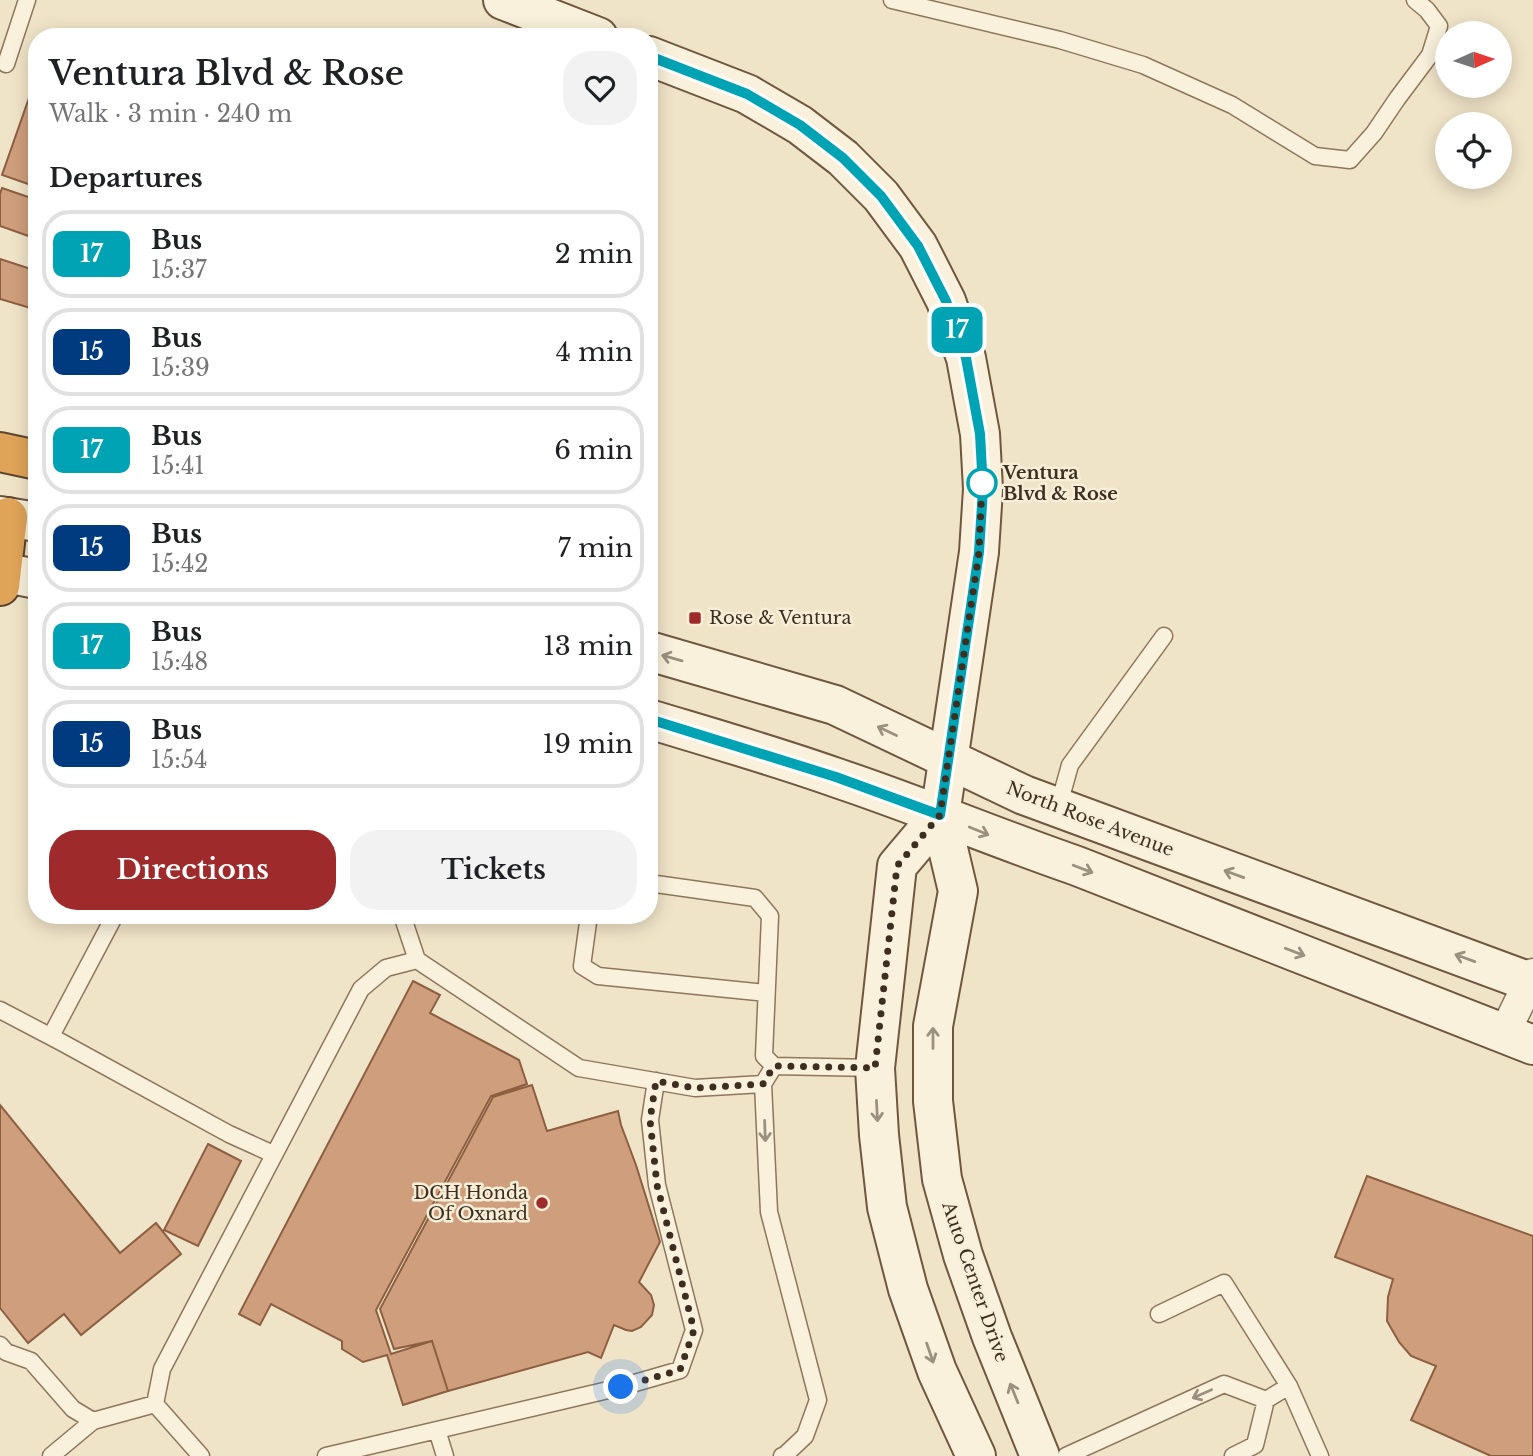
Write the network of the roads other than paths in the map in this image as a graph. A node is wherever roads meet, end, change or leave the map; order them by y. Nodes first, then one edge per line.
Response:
1 (27, 0) edge
2 (503, 0) edge
3 (1415, 0) edge
4 (899, 1) edge
5 (575, 28) edge
6 (658, 59) edge
7 (6, 64) dead end
8 (0, 452) edge
9 (28, 458) edge
10 (15, 518) edge
11 (10, 577) edge
12 (1164, 636) dead end
13 (658, 654) edge
14 (658, 722) edge
15 (948, 761) junction
16 (1058, 809) junction
17 (940, 815) junction
18 (658, 884) edge
19 (110, 924) edge
20 (405, 924) edge
21 (588, 924) edge
22 (417, 960) junction
23 (1532, 980) edge
24 (766, 993) junction
25 (0, 1010) edge
26 (51, 1036) junction
27 (1518, 1039) edge
28 (774, 1066) junction
29 (875, 1068) junction
30 (656, 1081) junction
31 (763, 1084) junction
32 (273, 1154) junction
33 (1159, 1314) dead end
34 (0, 1345) edge
35 (1289, 1386) junction
36 (1266, 1399) junction
37 (155, 1404) junction
38 (93, 1421) junction
39 (437, 1430) junction
40 (51, 1456) edge
41 (201, 1456) edge
42 (326, 1456) edge
43 (445, 1456) edge
44 (782, 1456) edge
45 (976, 1456) edge
46 (1040, 1456) edge
47 (1066, 1456) edge
48 (1233, 1456) edge
49 (1320, 1456) edge

1 - 7 lane
2 - 5 street
3 - 4 lane
6 - 15 street
8 - 9 highway
10 - 11 highway
12 - 16 lane
15 -> 13 street, North Rose Avenue
14 - 17 street
15 - 16 street, North Rose Avenue
15 - 17 street
23 -> 16 street, North Rose Avenue
17 -> 27 street
17 - 29 street
46 -> 17 street, Auto Center Drive
18 - 24 lane
19 - 26 lane
20 - 22 lane
21 - 24 lane
22 - 30 lane
22 - 32 lane
23 - 27 street
24 - 28 lane
25 - 26 lane
26 - 32 lane
28 - 29 lane
28 - 31 lane
29 -> 45 street
30 - 31 lane
30 - 39 lane
31 -> 44 lane
32 - 37 lane
33 - 35 lane
34 - 38 lane
35 - 36 lane
35 - 49 lane
36 -> 47 lane
36 - 48 lane
37 - 38 lane
37 - 41 lane
38 - 40 lane
39 - 42 lane
39 - 43 lane

